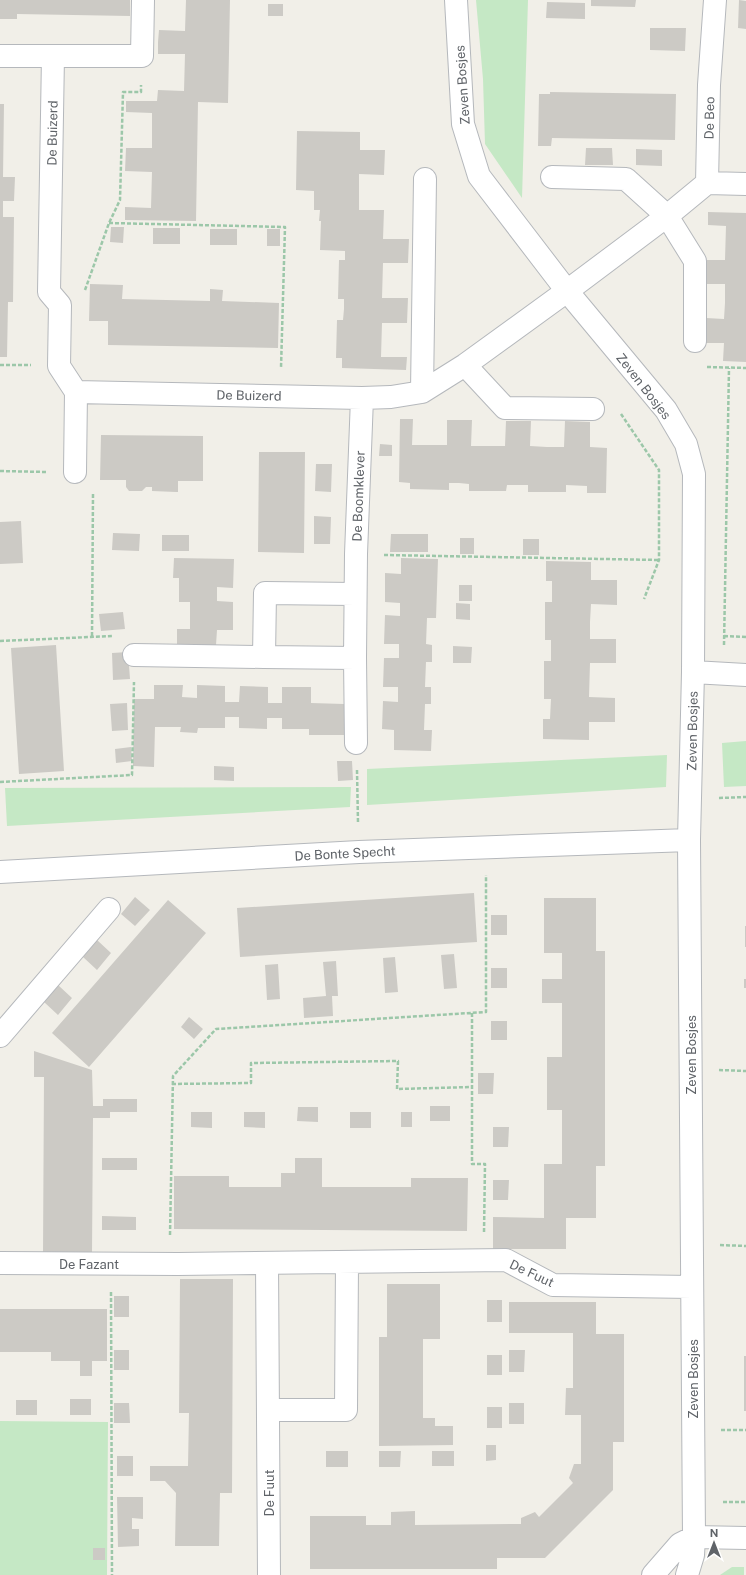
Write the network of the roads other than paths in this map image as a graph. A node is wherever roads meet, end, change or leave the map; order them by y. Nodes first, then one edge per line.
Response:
1 (143, 0) edge
2 (456, 0) edge
3 (715, 0) edge
4 (0, 56) edge
5 (53, 56) junction
6 (552, 177) dead end
7 (425, 179) dead end
8 (707, 183) junction
9 (746, 184) edge
10 (666, 216) junction
11 (567, 291) junction
12 (695, 341) dead end
13 (465, 365) junction
14 (76, 392) junction
15 (422, 392) junction
16 (362, 398) junction
17 (593, 409) road end
18 (75, 472) road end
19 (355, 594) junction
20 (134, 655) road end
21 (264, 657) junction
22 (354, 658) junction
23 (693, 672) junction
24 (746, 675) edge
25 (356, 742) road end
26 (689, 840) junction
27 (0, 872) edge
28 (109, 909) dead end
29 (0, 1036) edge
30 (0, 1263) edge
31 (268, 1263) junction
32 (347, 1263) junction
33 (173, 1264) joint
34 (692, 1287) junction
35 (269, 1410) junction
36 (694, 1537) junction
37 (746, 1538) edge
38 (269, 1575) edge
39 (653, 1575) edge
40 (686, 1575) edge

1 - 5 street
2 - 11 street, Zeven Bosjes
3 - 8 street, De Beo
4 - 5 street
5 - 14 street, De Buizerd
6 - 10 street
7 - 15 street
8 - 9 street
8 - 10 street
10 - 11 street
10 - 12 street
11 - 13 street, De Buizerd
11 - 23 street, Zeven Bosjes
13 - 15 street, De Buizerd
13 - 17 street
14 - 16 street, De Buizerd
14 - 18 street
15 - 16 street, De Buizerd
16 - 19 street, De Boomklever
19 - 21 street
19 - 22 street, De Boomklever
20 - 21 street
21 - 22 street
22 - 25 street, De Boomklever
23 - 24 street
23 - 26 street, Zeven Bosjes
26 - 27 street, De Bonte Specht
26 - 34 street, Zeven Bosjes
28 - 29 street
30 - 33 street, De Fazant
31 - 32 street, De Fuut
31 - 33 street, De Fuut
31 - 35 street, De Fuut
32 - 34 street, De Fuut
32 - 35 street
34 - 36 street, Zeven Bosjes
35 - 38 street, De Fuut
36 - 37 street
36 - 39 street
36 - 40 street, Zeven Bosjes

